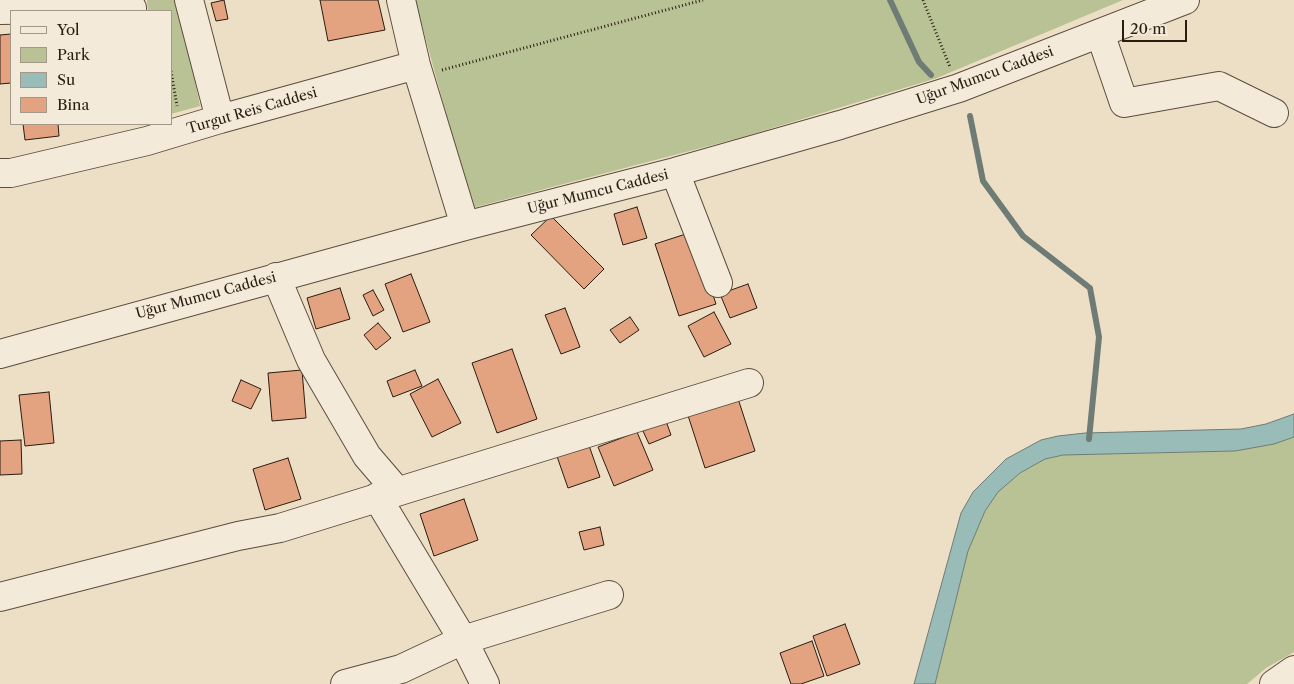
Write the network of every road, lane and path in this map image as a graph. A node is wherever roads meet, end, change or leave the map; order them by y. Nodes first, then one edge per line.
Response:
1 (189, 0) edge
2 (401, 0) edge
3 (702, 0) edge
4 (923, 0) edge
5 (1185, 0) edge
6 (0, 10) edge
7 (132, 10) edge
8 (1100, 33) junction
9 (416, 65) junction
10 (172, 77) edge
11 (959, 88) junction
12 (1274, 113) dead end
13 (220, 119) junction
14 (181, 131) junction
15 (146, 132) edge
16 (675, 172) junction
17 (0, 173) edge
18 (465, 226) junction
19 (276, 277) junction
20 (718, 283) dead end
21 (0, 354) edge
22 (749, 383) dead end
23 (387, 494) junction
24 (609, 595) dead end
25 (0, 597) edge
26 (464, 640) junction
27 (1294, 670) edge
28 (346, 684) edge
29 (485, 684) edge
30 (1274, 684) edge

1 - 13 street
2 - 9 street
3 - 9 path
4 - 11 path
5 - 8 street, Uğur Mumcu Caddesi
6 - 7 street
8 - 11 street, Uğur Mumcu Caddesi
8 - 12 street
9 - 13 street, Turgut Reis Caddesi
9 - 18 street
10 - 14 path
11 - 16 street, Uğur Mumcu Caddesi
13 - 14 street, Turgut Reis Caddesi
14 - 15 street, Turgut Reis Caddesi
15 - 17 street, Turgut Reis Caddesi
16 - 18 street, Uğur Mumcu Caddesi
16 - 20 street
18 - 19 street, Uğur Mumcu Caddesi
19 - 21 street, Uğur Mumcu Caddesi
19 - 23 street
22 - 23 street
23 - 25 street
23 - 26 street
24 - 26 street
26 - 28 street
26 - 29 street
27 - 30 street

